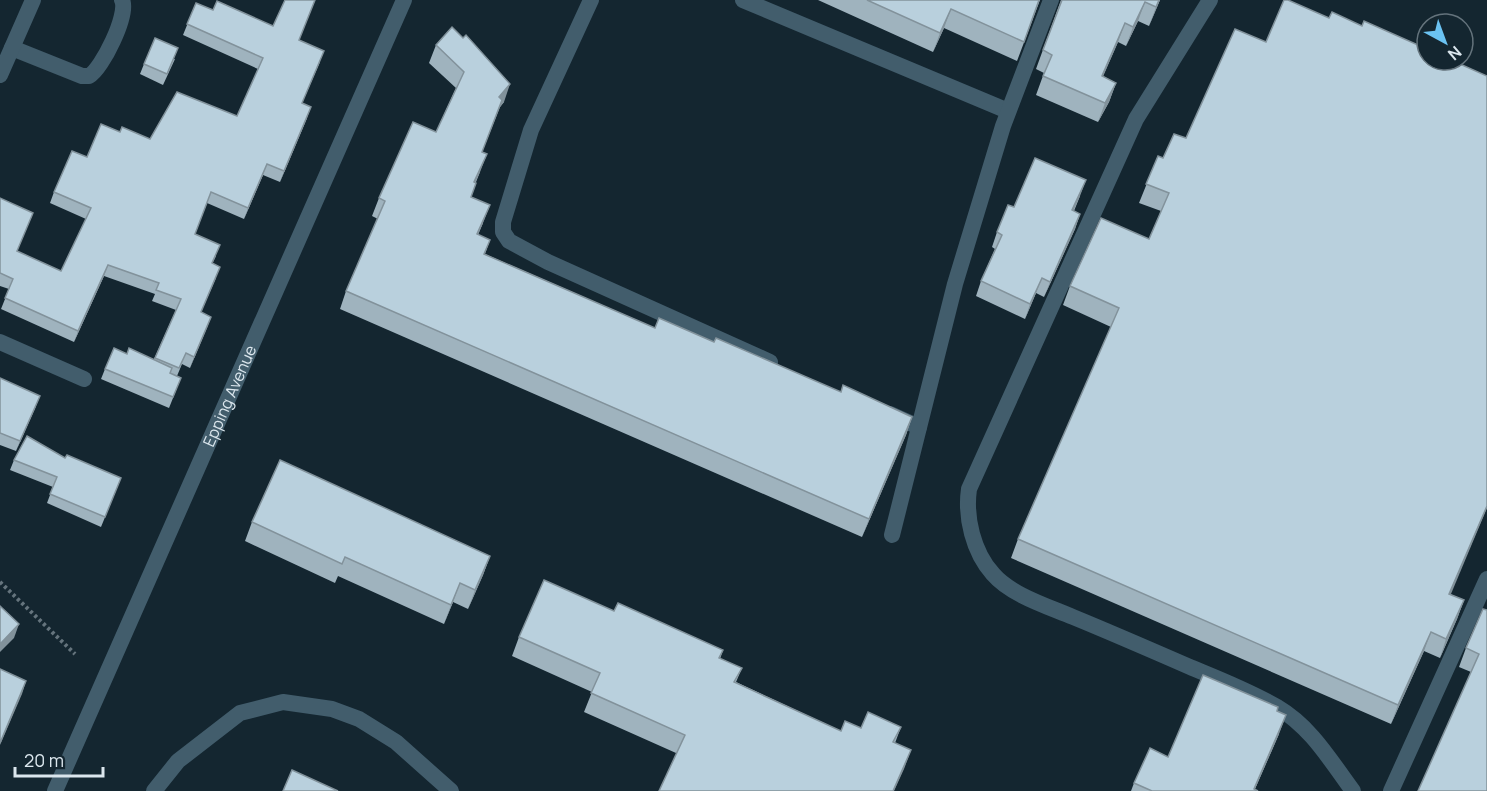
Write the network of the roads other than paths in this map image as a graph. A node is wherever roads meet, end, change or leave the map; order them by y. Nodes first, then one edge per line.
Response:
1 (33, 0) edge
2 (122, 0) edge
3 (404, 0) edge
4 (591, 0) edge
5 (743, 0) edge
6 (1051, 0) edge
7 (1210, 0) edge
8 (12, 48) junction
9 (0, 75) edge
10 (1008, 111) junction
11 (0, 342) edge
12 (783, 368) edge
13 (84, 379) dead end
14 (877, 409) edge
15 (919, 427) junction
16 (892, 535) dead end
17 (1487, 579) edge
18 (55, 791) edge
19 (154, 791) edge
20 (451, 791) edge
21 (1353, 791) edge
22 (1391, 791) edge

1 - 8 street
2 - 8 street
3 - 18 street, Epping Avenue
4 - 12 street
5 - 10 street
6 - 10 street
7 - 21 street
8 - 9 street
10 - 15 street
11 - 13 street
14 - 15 street
15 - 16 street
17 - 22 street
19 - 20 street

